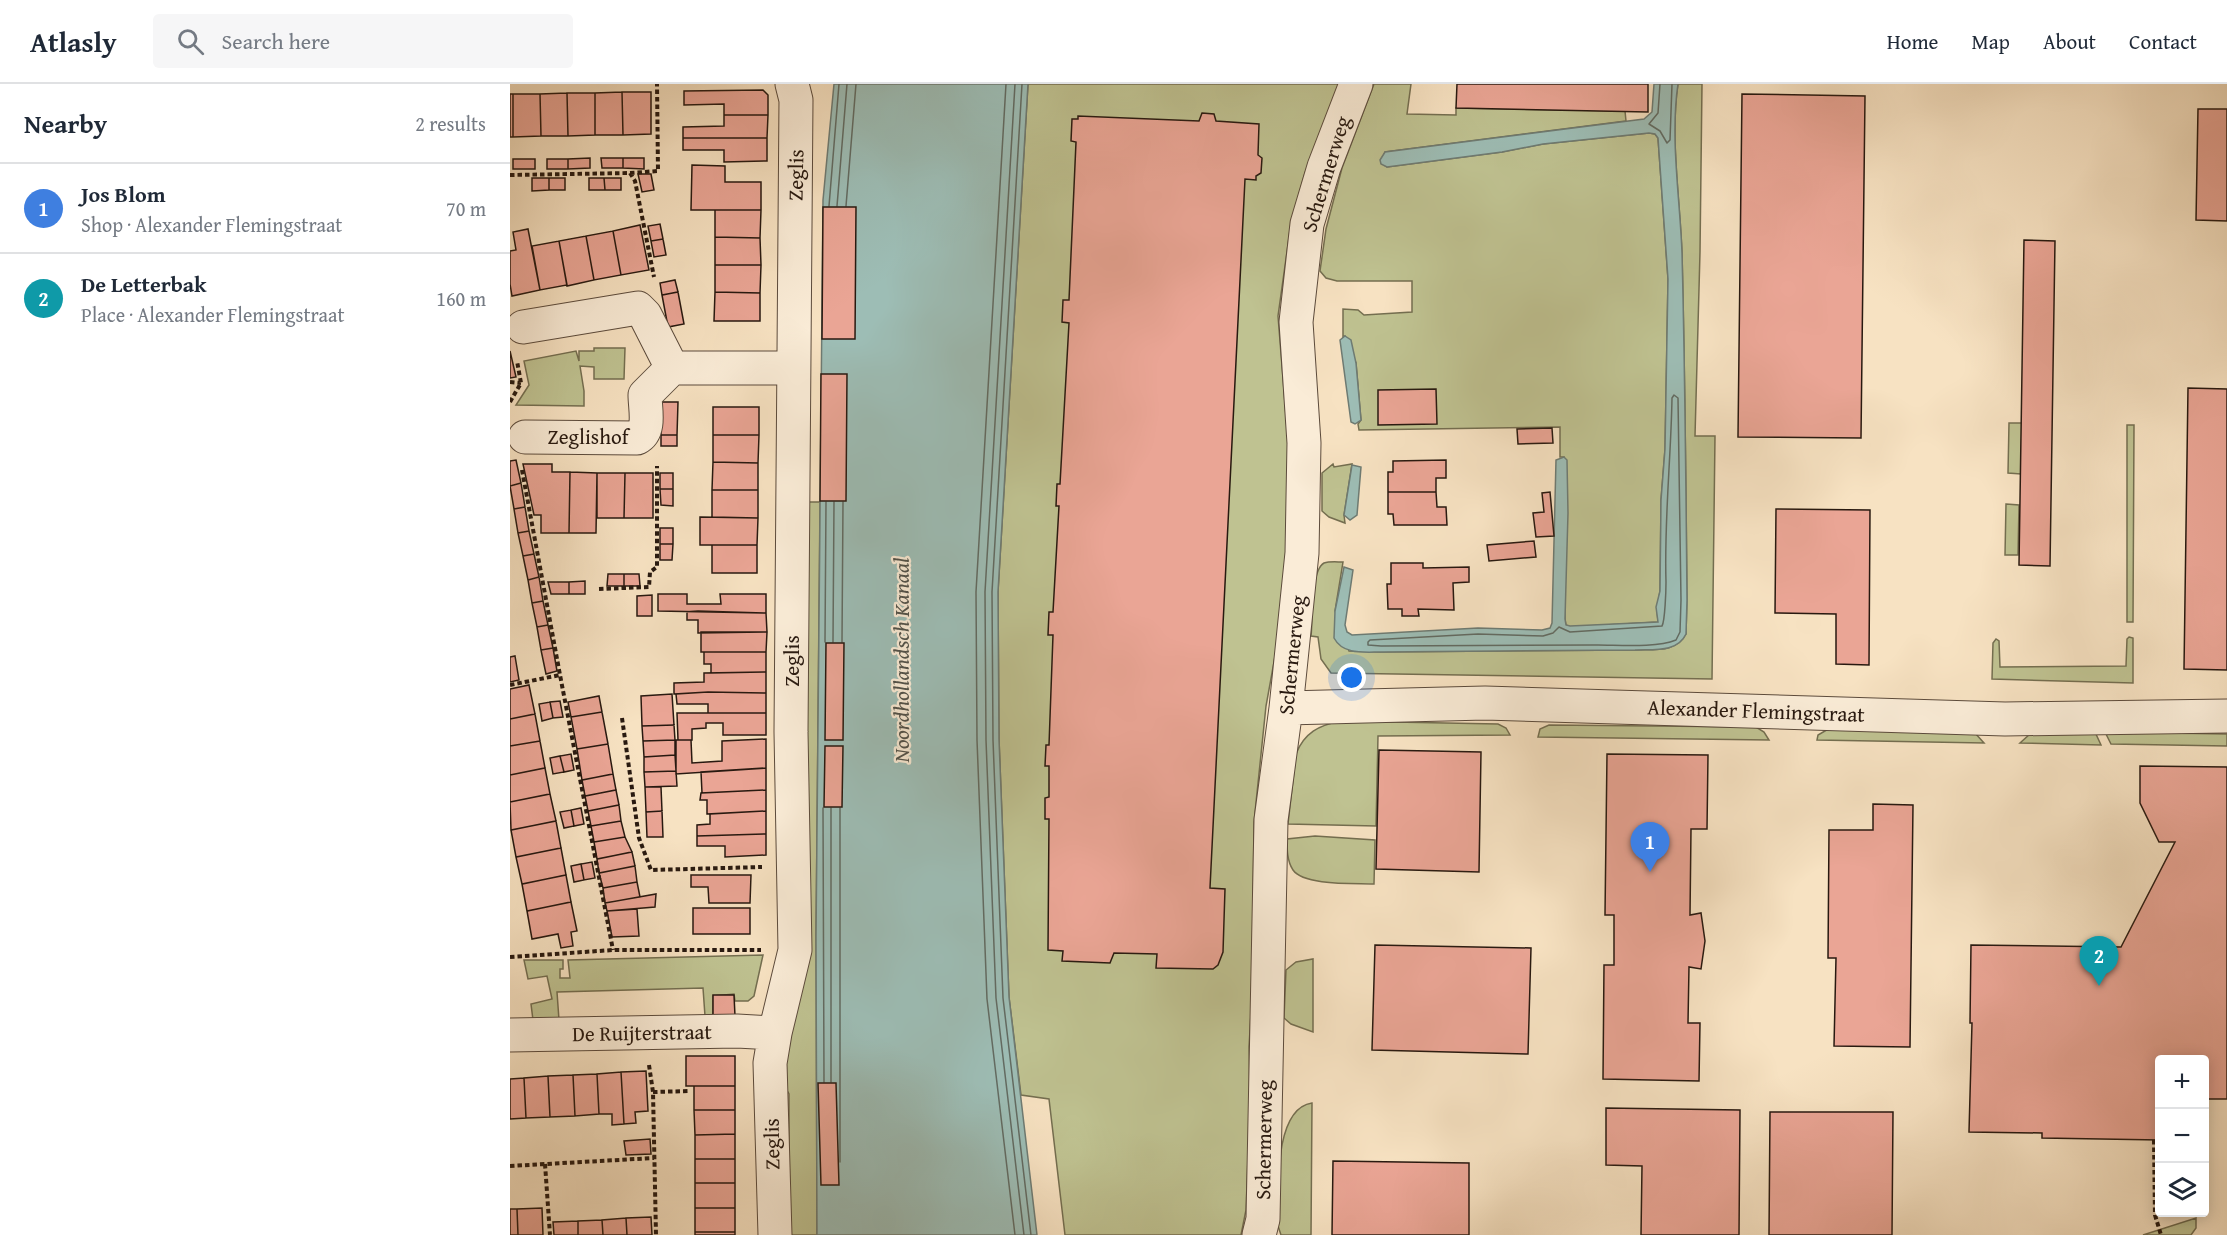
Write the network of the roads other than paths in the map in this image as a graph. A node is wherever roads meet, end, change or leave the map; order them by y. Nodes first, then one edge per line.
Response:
1 (792, 84) edge
2 (1356, 84) edge
3 (519, 341) road end
4 (672, 368) junction
5 (794, 368) junction
6 (523, 449) road end
7 (1286, 708) junction
8 (2227, 716) edge
9 (775, 1033) junction
10 (510, 1035) edge
11 (775, 1235) edge
12 (1259, 1235) edge

1 - 5 street, Zeglis
2 - 7 street, Schermerweg
3 - 4 street
4 - 5 street
4 - 6 street, Zeglishof
5 - 9 street, Zeglis
7 - 8 street, Alexander Flemingstraat
7 - 12 street, Schermerweg
9 - 10 street, De Ruijterstraat
9 - 11 street, Zeglis

